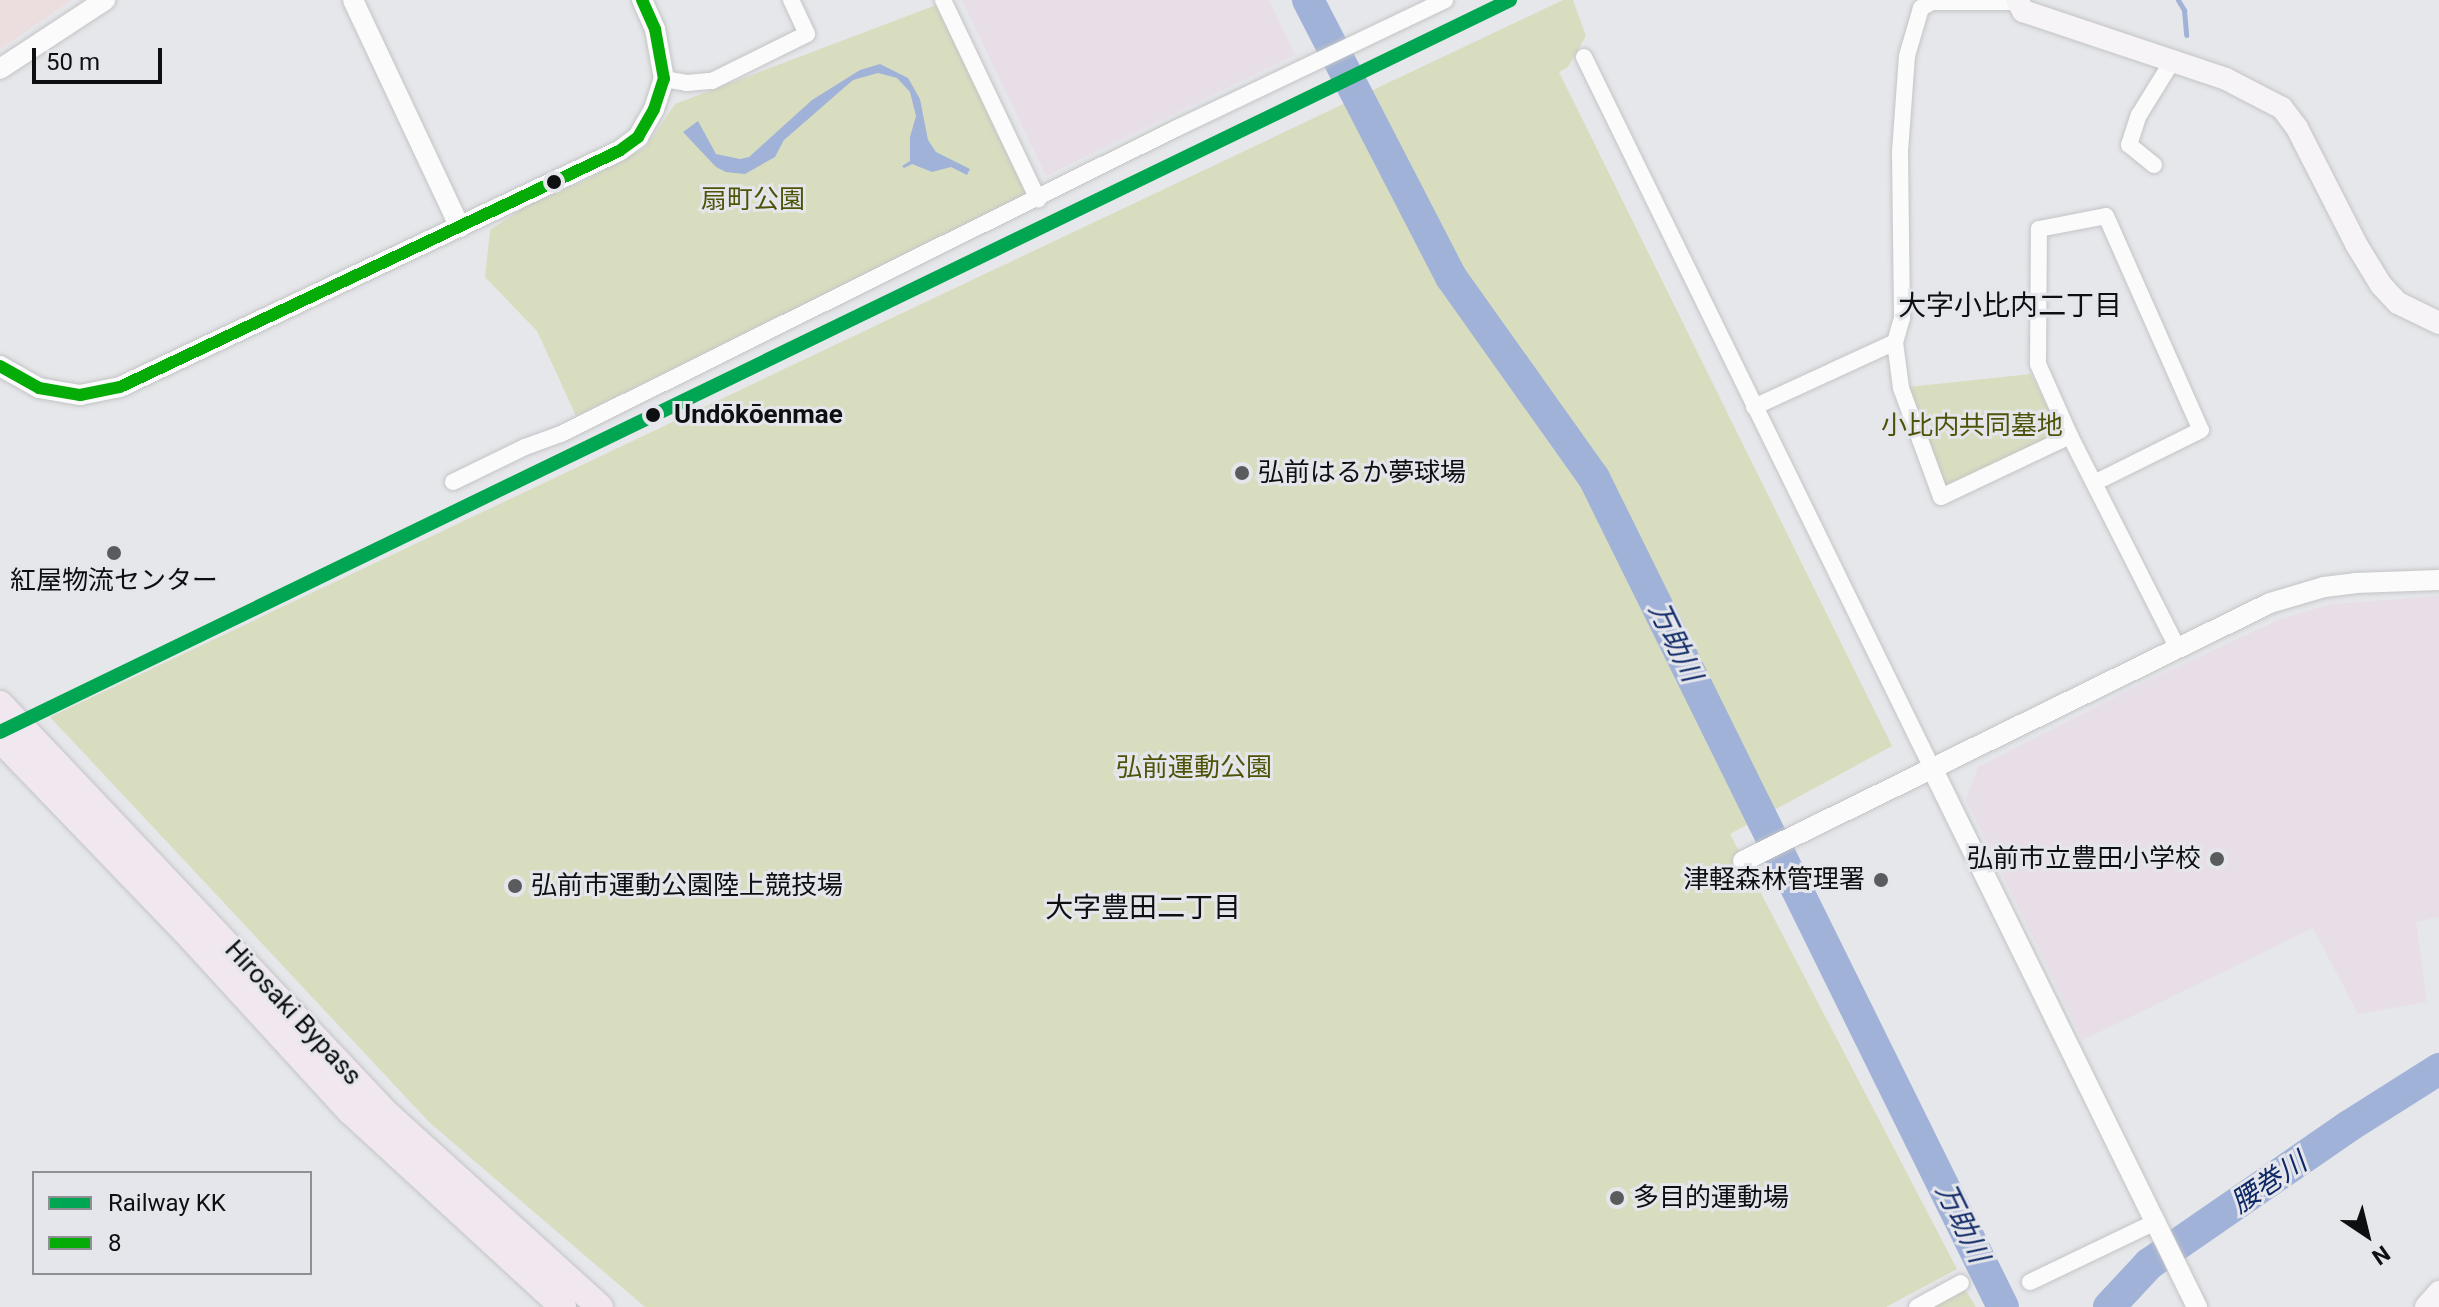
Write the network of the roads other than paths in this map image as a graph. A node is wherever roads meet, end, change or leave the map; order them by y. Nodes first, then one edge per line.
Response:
1 (105, 0) edge
2 (353, 0) edge
3 (642, 0) edge
4 (791, 0) edge
5 (943, 0) edge
6 (1445, 0) edge
7 (2017, 1) edge
8 (1928, 2) edge
9 (1584, 57) dead end
10 (2173, 60) junction
11 (0, 69) edge
12 (664, 79) junction
13 (2154, 165) dead end
14 (1038, 199) junction
15 (460, 227) junction
16 (2439, 323) edge
17 (1895, 342) junction
18 (0, 366) edge
19 (1754, 407) junction
20 (2070, 436) junction
21 (453, 482) dead end
22 (2094, 483) junction
23 (2439, 580) edge
24 (2177, 647) junction
25 (0, 704) edge
26 (13, 741) edge
27 (1932, 768) junction
28 (1752, 856) dead end
29 (2158, 1226) junction
30 (2030, 1282) dead end
31 (1961, 1283) dead end
32 (2439, 1292) edge
33 (563, 1307) edge
34 (600, 1307) edge
35 (1917, 1307) edge
36 (2197, 1307) edge
37 (2426, 1307) edge

1 - 11 street
2 - 15 street
3 - 12 street
4 - 12 street
5 - 14 street
6 - 14 street
7 - 8 street
7 - 10 main road
8 - 17 street
9 - 19 street
10 - 13 street
10 - 16 main road
12 - 15 street
14 - 21 street
15 - 18 street
17 - 19 street
17 - 20 street
19 - 27 street
20 - 22 street
20 - 22 street
22 - 24 street
23 - 24 street
24 - 27 street
25 - 26 highway, Hirosaki Bypass
26 - 33 highway, Hirosaki Bypass
26 - 34 highway, Hirosaki Bypass
27 - 28 street
27 - 29 street
29 - 30 street
29 - 36 street
31 - 35 street
32 - 37 main road

